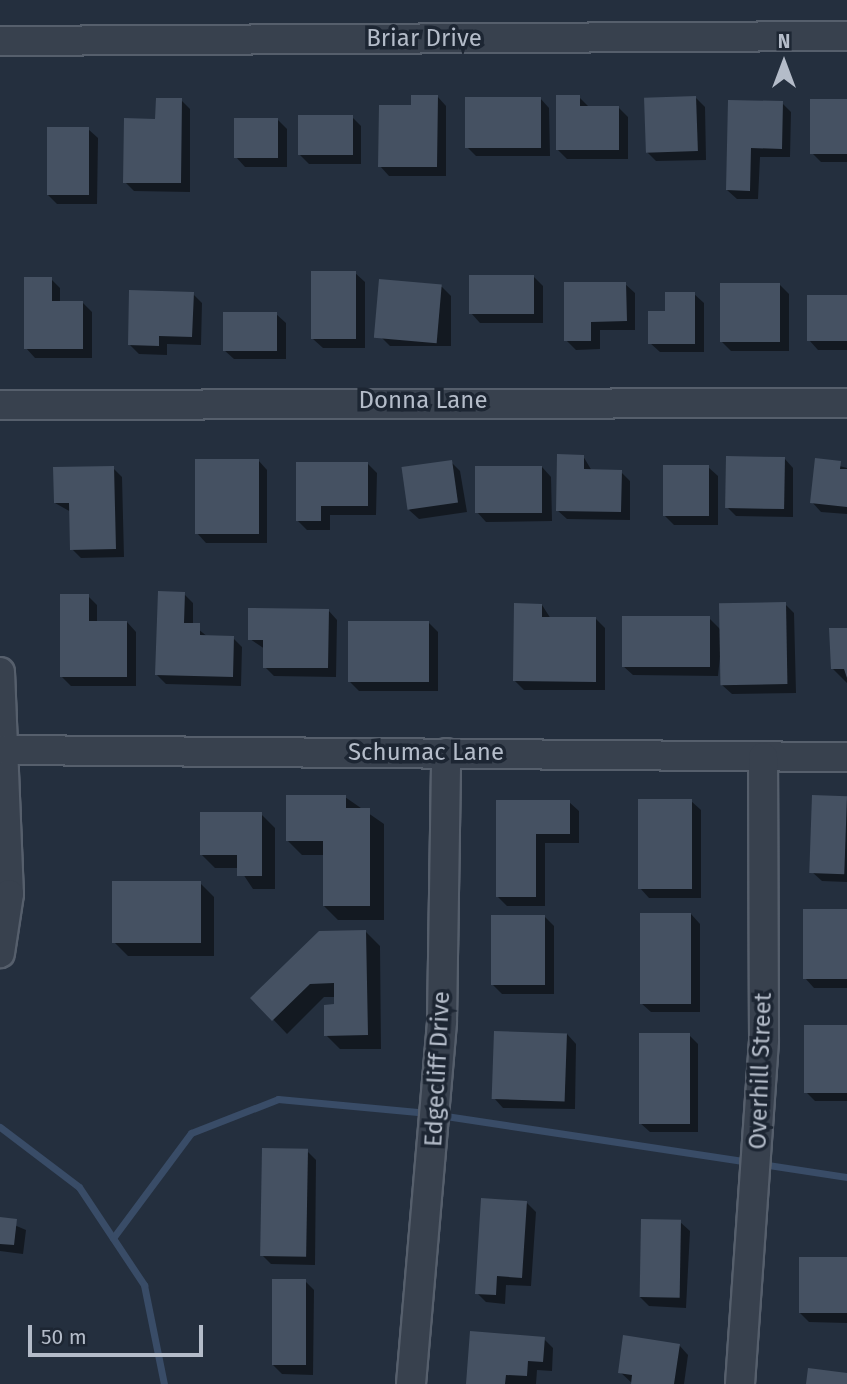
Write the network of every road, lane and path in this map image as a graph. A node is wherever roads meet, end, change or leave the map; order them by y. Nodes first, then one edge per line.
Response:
1 (847, 36) edge
2 (0, 41) edge
3 (847, 402) edge
4 (0, 405) edge
5 (0, 672) edge
6 (4, 750) junction
7 (446, 753) junction
8 (763, 757) junction
9 (847, 757) edge
10 (0, 953) edge
11 (411, 1384) edge
12 (740, 1384) edge

1 - 2 street, Briar Drive
3 - 4 street, Donna Lane
5 - 6 street
6 - 7 street, Schumac Lane
6 - 10 street
7 - 8 street, Schumac Lane
7 - 11 street, Edgecliff Drive
8 - 9 street, Schumac Lane
8 - 12 street, Overhill Street

